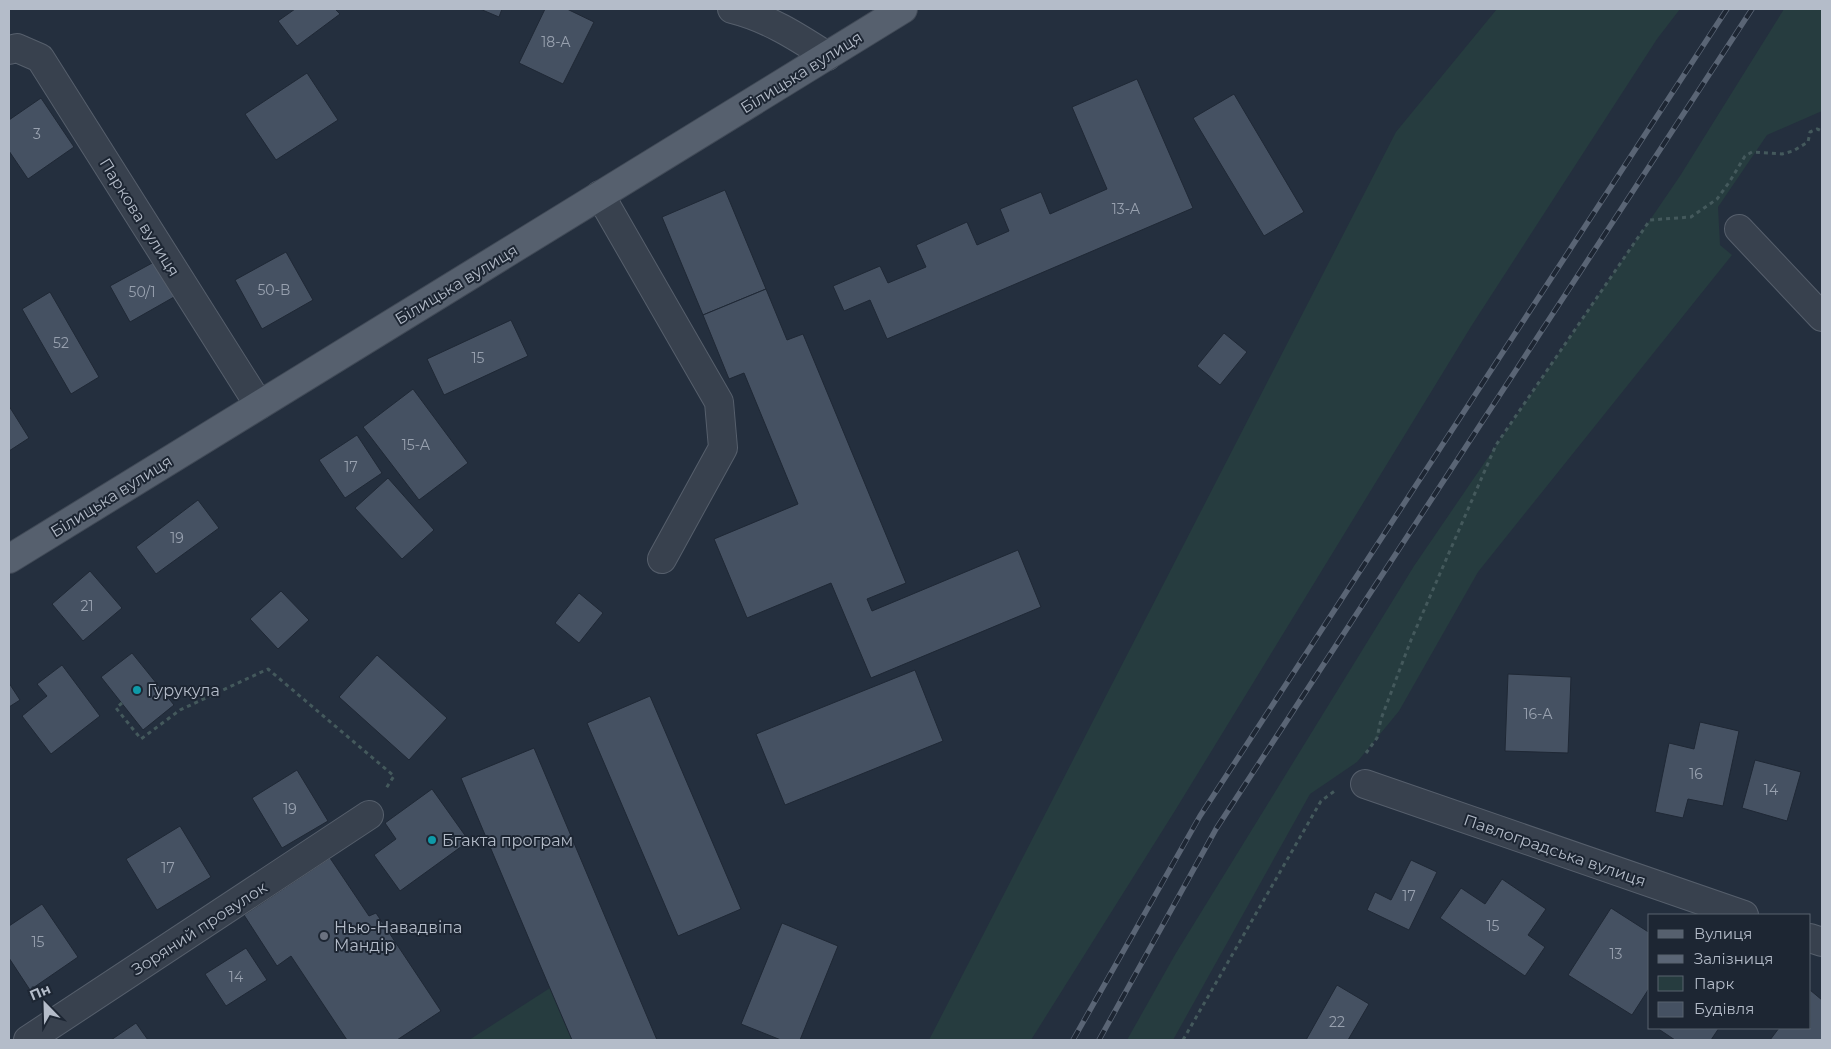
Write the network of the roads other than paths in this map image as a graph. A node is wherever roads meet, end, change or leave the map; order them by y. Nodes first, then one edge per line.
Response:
1 (732, 9) edge
2 (903, 9) edge
3 (9, 50) edge
4 (827, 56) junction
5 (600, 195) junction
6 (1739, 229) dead end
7 (1822, 317) edge
8 (259, 405) junction
9 (9, 559) edge
10 (662, 559) dead end
11 (1366, 784) road end
12 (369, 815) road end
13 (1741, 914) edge
14 (28, 1040) edge

1 - 4 street
2 - 4 main road, Білицька вулиця
3 - 8 street, Паркова вулиця
4 - 5 main road, Білицька вулиця
5 - 8 main road, Білицька вулиця
5 - 10 street
6 - 7 street
8 - 9 main road, Білицька вулиця
11 - 13 street, Павлоградська вулиця
12 - 14 street, Зоряний провулок

